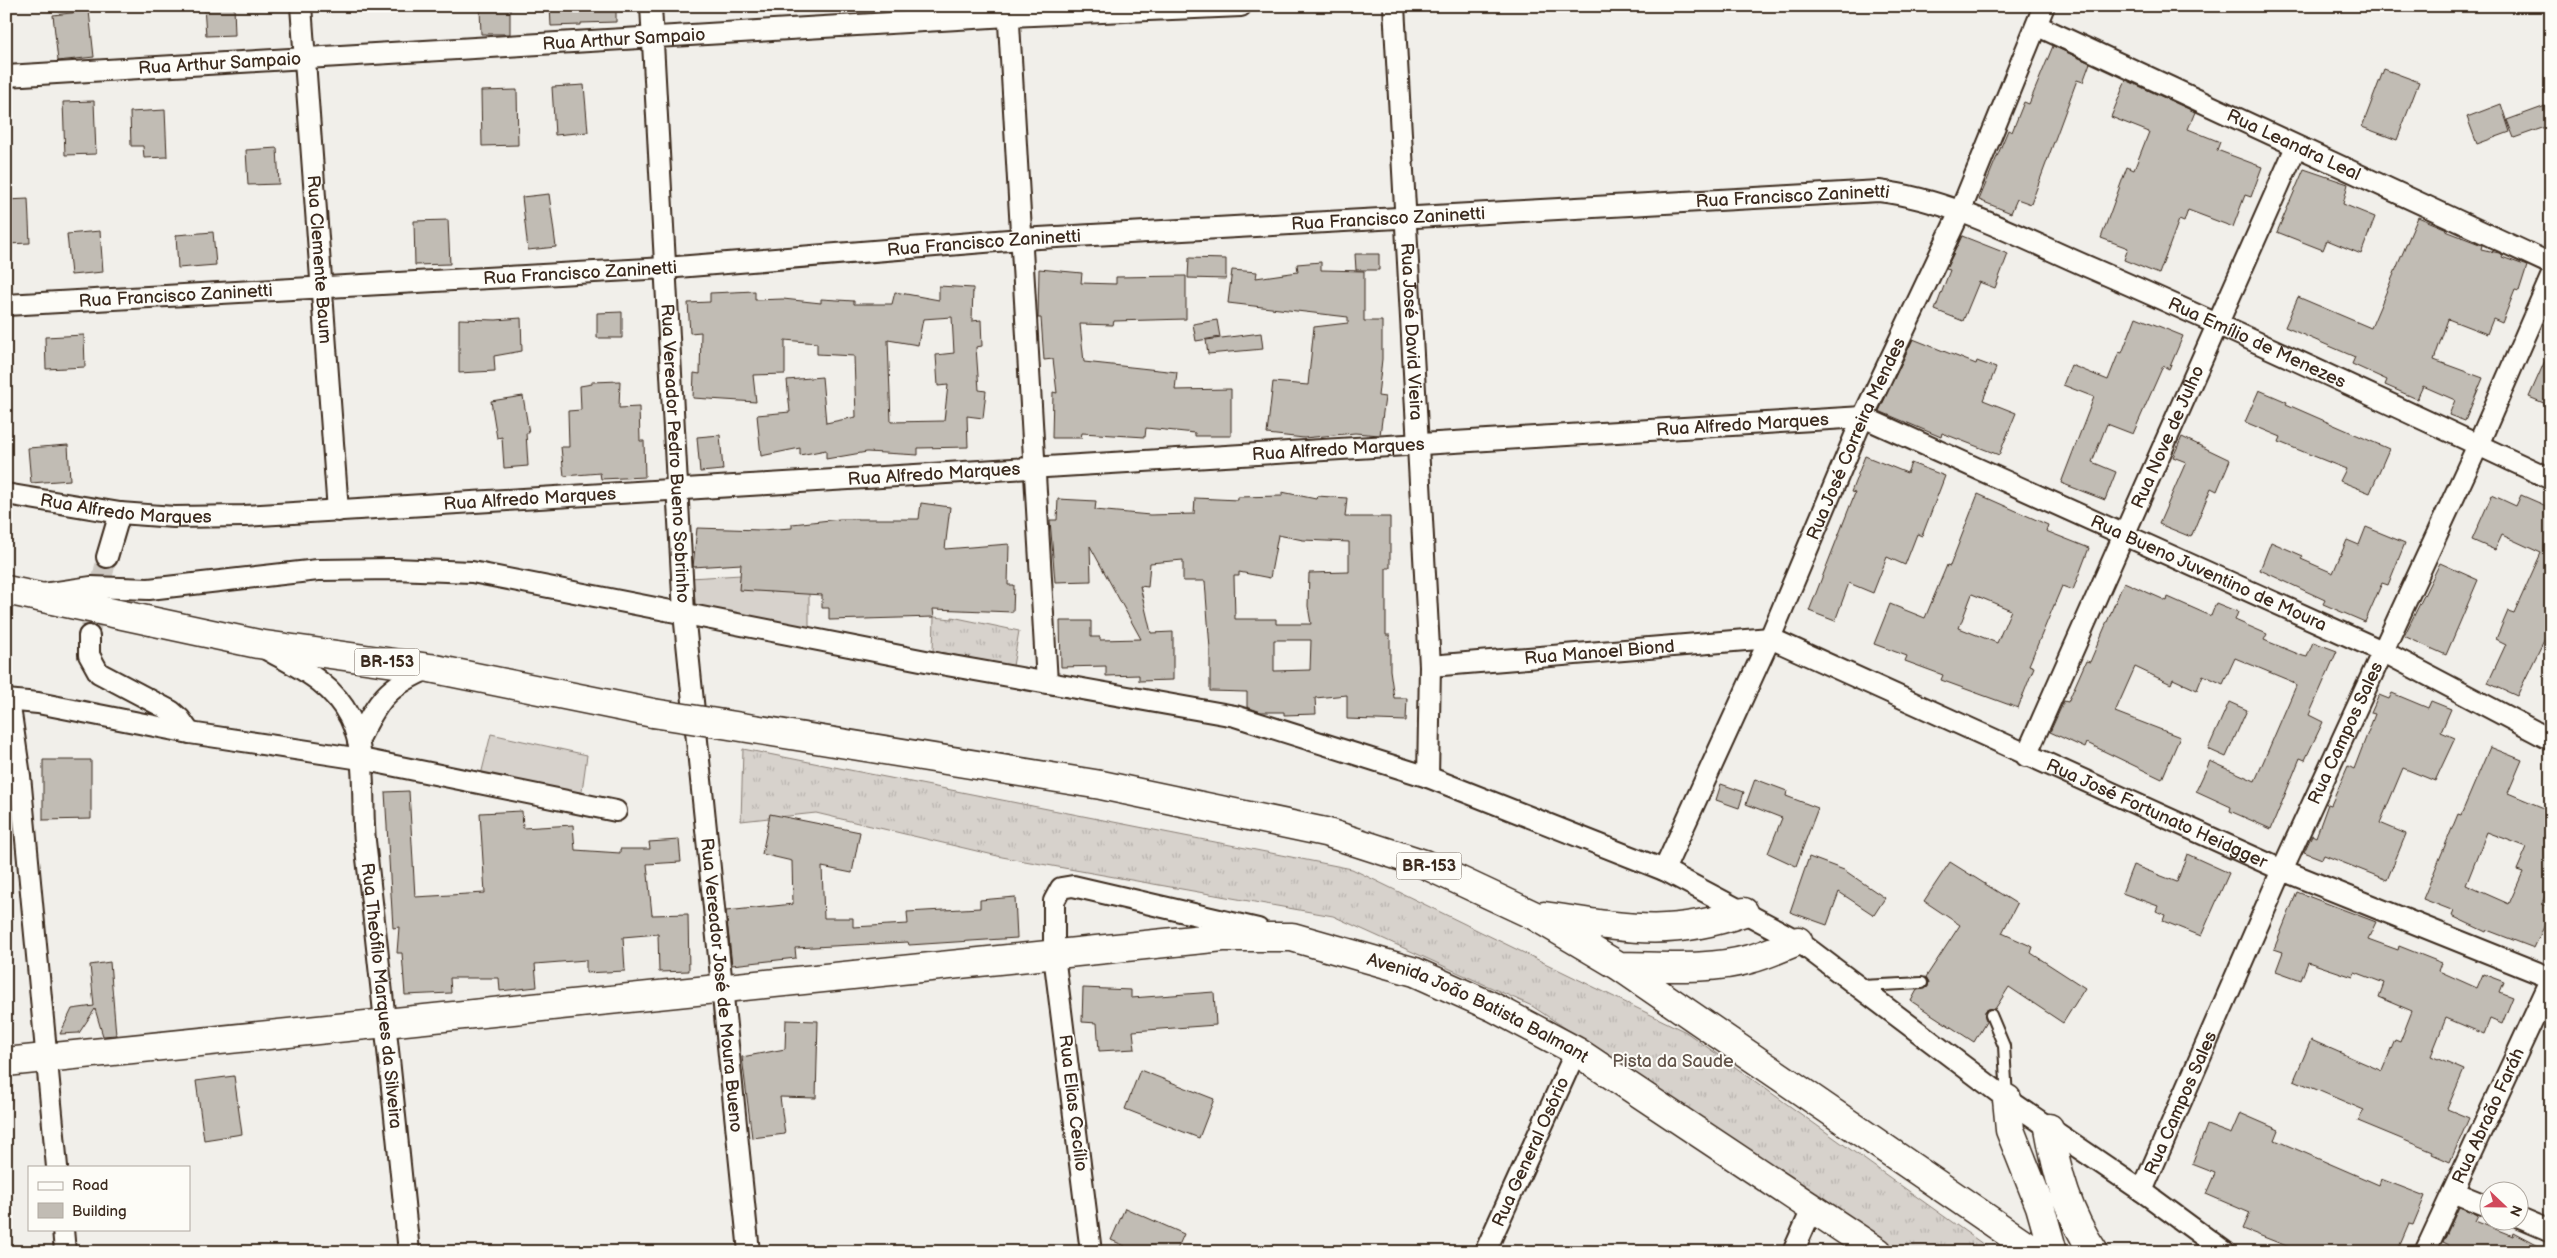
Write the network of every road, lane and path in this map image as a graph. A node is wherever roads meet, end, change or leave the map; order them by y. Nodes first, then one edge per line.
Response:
1 (301, 6) edge
2 (651, 6) edge
3 (1241, 6) edge
4 (1394, 6) edge
5 (2044, 6) edge
6 (1008, 11) edge
7 (2038, 26) junction
8 (652, 37) junction
9 (303, 58) junction
10 (6, 76) edge
11 (2296, 147) junction
12 (1960, 212) junction
13 (1405, 216) junction
14 (1021, 239) junction
15 (2551, 264) edge
16 (665, 268) junction
17 (2551, 276) edge
18 (320, 286) junction
19 (6, 305) edge
20 (2219, 323) junction
21 (1863, 417) junction
22 (1417, 445) junction
23 (2478, 445) junction
24 (1034, 469) junction
25 (2551, 479) edge
26 (677, 490) junction
27 (6, 494) edge
28 (338, 511) junction
29 (120, 513) junction
30 (2122, 535) junction
31 (107, 557) tunnel mouth
32 (6, 590) edge
33 (36, 595) junction
34 (684, 613) junction
35 (89, 636) tunnel mouth
36 (1770, 638) junction
37 (258, 644) junction
38 (2382, 651) junction
39 (1430, 666) junction
40 (430, 668) junction
41 (1047, 683) junction
42 (8, 700) edge
43 (694, 719) joint
44 (190, 733) junction
45 (2551, 740) edge
46 (359, 750) junction
47 (2026, 756) junction
48 (13, 777) edge
49 (1428, 777) junction
50 (616, 811) dead end
51 (1664, 870) junction
52 (2282, 870) junction
53 (1744, 912) junction
54 (1533, 915) junction
55 (1292, 937) junction
56 (1798, 942) junction
57 (1054, 955) junction
58 (1619, 966) junction
59 (2551, 979) edge
60 (1922, 983) dead end
61 (1858, 986) junction
62 (722, 987) junction
63 (1991, 1015) dead end
64 (386, 1022) junction
65 (1576, 1051) junction
66 (47, 1058) junction
67 (6, 1062) edge
68 (2007, 1099) junction
69 (2049, 1128) junction
70 (57, 1166) edge
71 (2142, 1191) junction
72 (2453, 1192) junction
73 (2480, 1203) edge
74 (1813, 1207) junction
75 (2530, 1222) edge
76 (63, 1230) edge
77 (2551, 1230) edge
78 (65, 1252) edge
79 (409, 1252) edge
80 (748, 1252) edge
81 (1092, 1252) edge
82 (1485, 1252) edge
83 (1793, 1252) edge
84 (1878, 1252) edge
85 (2036, 1252) edge
86 (2053, 1252) edge
87 (2094, 1252) edge
88 (2225, 1252) edge
89 (2425, 1252) edge

1 - 9 street, Rua Clemente Baum
2 - 8 street, Rua Vereador Pedro Bueno Sobrinho
3 - 6 street, Rua Arthur Sampaio
4 - 13 street, Rua José David Vieira
5 - 7 street, Rua José Correira Mendes
6 - 8 street, Rua Arthur Sampaio
6 - 14 street
7 - 11 street, Rua Leandra Leal
7 - 12 street, Rua José Correira Mendes
8 - 9 street, Rua Arthur Sampaio
8 - 16 street, Rua Vereador Pedro Bueno Sobrinho
9 - 10 street, Rua Arthur Sampaio
9 - 18 street, Rua Clemente Baum
11 - 15 street, Rua Leandra Leal
11 - 20 street, Rua Nove de Julho
12 - 13 street, Rua Francisco Zaninetti
12 - 20 street, Rua Emílio de Menezes
12 - 21 street, Rua José Correira Mendes
13 - 14 street, Rua Francisco Zaninetti
13 - 22 street, Rua José David Vieira
14 - 16 street, Rua Francisco Zaninetti
14 - 24 street
16 - 18 street, Rua Francisco Zaninetti
16 - 26 street, Rua Vereador Pedro Bueno Sobrinho
17 - 23 street, Rua Campos Sales
18 - 19 street, Rua Francisco Zaninetti
18 - 28 street, Rua Clemente Baum
20 - 23 street, Rua Emílio de Menezes
20 - 30 street, Rua Nove de Julho
21 - 22 street, Rua Alfredo Marques
21 - 30 street, Rua Bueno Juventino de Moura
21 - 36 street, Rua José Correira Mendes
22 - 24 street, Rua Alfredo Marques
22 - 39 street, Rua José David Vieira
23 - 25 street, Rua Emílio de Menezes
23 - 38 street, Rua Campos Sales
24 - 26 street, Rua Alfredo Marques
24 - 41 street
26 - 28 street, Rua Alfredo Marques
26 - 34 street, Rua Vereador Pedro Bueno Sobrinho
27 - 29 street, Rua Alfredo Marques
28 - 29 street, Rua Alfredo Marques
29 - 31 street
30 - 38 street, Rua Bueno Juventino de Moura
30 - 47 street, Rua Nove de Julho
32 - 33 main road, BR-153
33 - 34 street
33 - 37 main road, BR-153
34 - 41 street
34 - 43 street, Rua Vereador Pedro Bueno Sobrinho
35 - 44 street
36 - 39 street, Rua Manoel Biond
36 - 47 street, Rua José Fortunato Heidgger
36 - 51 street, Rua José Correira Mendes
37 - 40 main road, BR-153
37 - 46 street
38 - 45 street, Rua Bueno Juventino de Moura
38 - 52 street, Rua Campos Sales
39 - 49 street, Rua José David Vieira
40 - 46 street
40 - 54 main road, BR-153, bridge
41 - 49 street
42 - 44 street
42 - 48 street
43 - 62 street, Rua Vereador José de Moura Bueno
44 - 46 street
46 - 50 street
46 - 64 street, Rua Theófilo Marques da Silveira
47 - 52 street, Rua José Fortunato Heidgger
48 - 66 street
49 - 51 street
51 - 53 street
52 - 59 street, Rua José Fortunato Heidgger
52 - 71 street, Rua Campos Sales
53 - 54 main road
53 - 56 street
54 - 58 main road, BR-153
55 - 57 main road, Avenida João Batista Balmant
55 - 57 street, Rua Elias Cecílio
55 - 65 main road, Avenida João Batista Balmant
56 - 58 main road
56 - 61 street
57 - 62 main road, Avenida João Batista Balmant
57 - 81 street, Rua Elias Cecílio
58 - 85 main road, BR-153
59 - 72 street, Rua Abraão Faráh
60 - 61 lane
61 - 68 street
62 - 64 main road, Avenida João Batista Balmant
62 - 80 street, Rua Vereador José de Moura Bueno
63 - 68 lane
64 - 66 main road, Avenida João Batista Balmant
64 - 79 street, Rua Theófilo Marques da Silveira
65 - 74 main road, Avenida João Batista Balmant
65 - 82 street, Rua General Osório
66 - 67 main road, Avenida João Batista Balmant
66 - 70 street
68 - 69 street
68 - 86 main road
69 - 71 street
69 - 87 main road
71 - 88 street
72 - 73 street
72 - 89 street, Rua Abraão Faráh
74 - 83 street
74 - 84 main road, Avenida João Batista Balmant
75 - 77 street
76 - 78 street

